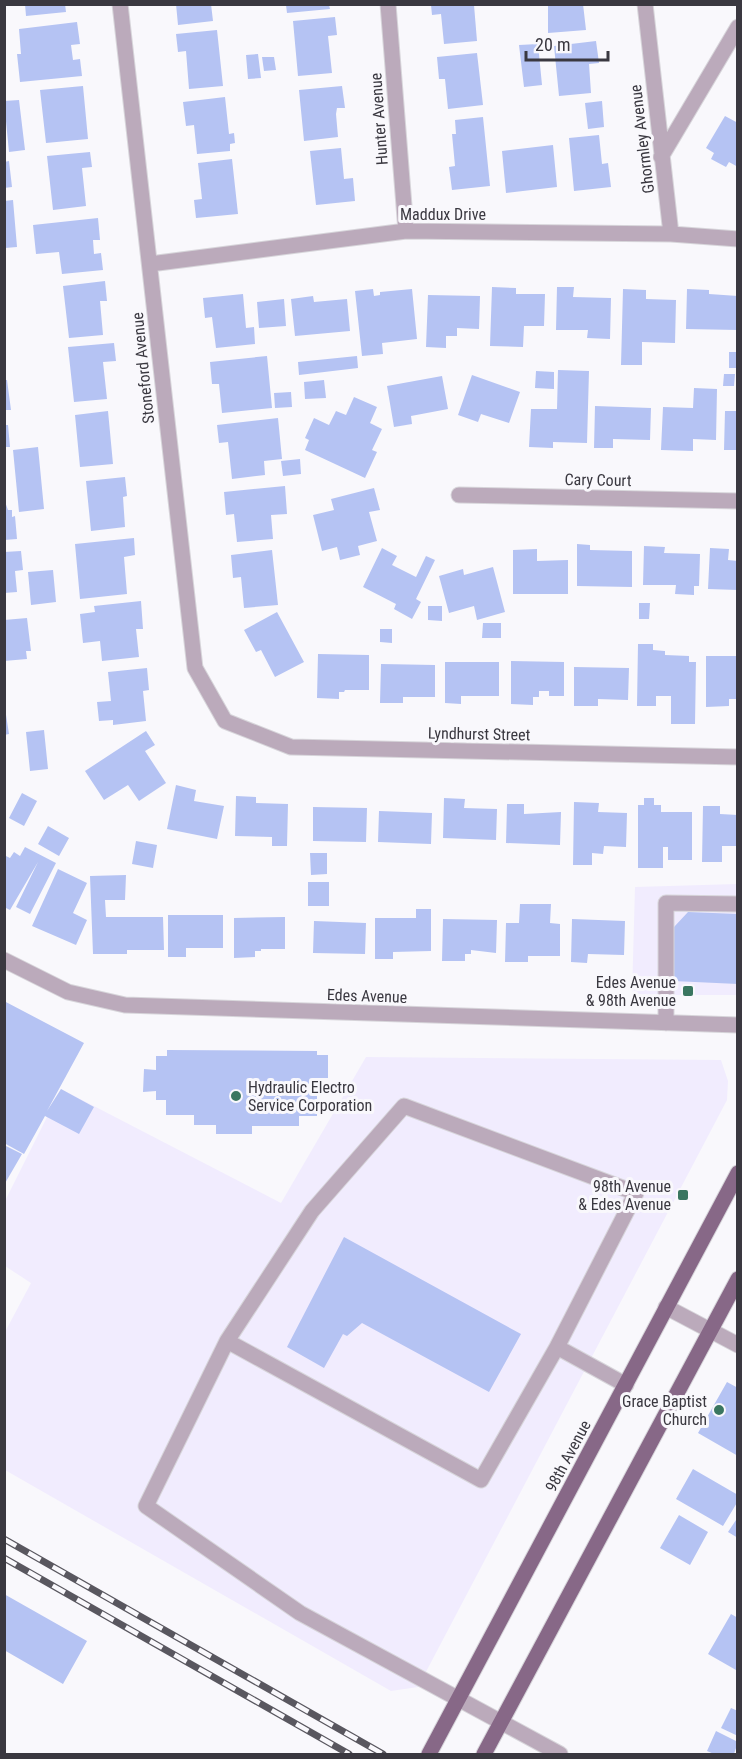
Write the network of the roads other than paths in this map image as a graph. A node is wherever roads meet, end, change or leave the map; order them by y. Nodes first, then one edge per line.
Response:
1 (120, 4) edge
2 (388, 4) edge
3 (645, 4) edge
4 (738, 27) edge
5 (661, 157) junction
6 (406, 231) junction
7 (671, 234) junction
8 (738, 239) edge
9 (150, 264) junction
10 (459, 495) dead end
11 (738, 501) edge
12 (225, 721) joint
13 (738, 758) edge
14 (738, 904) edge
15 (4, 960) edge
16 (666, 1023) junction
17 (738, 1025) edge
18 (738, 1173) edge
19 (738, 1279) edge
20 (666, 1307) junction
21 (711, 1330) junction
22 (227, 1341) junction
23 (738, 1345) edge
24 (557, 1347) junction
25 (626, 1384) junction
26 (458, 1698) junction
27 (502, 1721) junction
28 (429, 1755) edge
29 (484, 1755) edge
30 (560, 1755) edge

1 - 9 street, Stoneford Avenue
2 - 6 street, Hunter Avenue
3 - 5 street, Ghormley Avenue
4 - 5 street
5 - 7 street, Ghormley Avenue
6 - 7 street, Maddux Drive
6 - 9 street, Maddux Drive
7 - 8 street, Maddux Drive
9 - 12 street, Stoneford Avenue
10 - 11 street, Cary Court
12 - 13 street, Lyndhurst Street
14 - 16 street
15 - 16 street, Edes Avenue
16 - 17 street, Edes Avenue
18 - 20 main road, 98th Avenue
19 - 21 main road
20 - 21 street
20 - 25 main road, 98th Avenue
21 - 23 street
21 - 27 main road
22 - 24 street
22 - 24 street
22 - 26 street
24 - 25 street
25 - 26 main road, 98th Avenue
26 - 27 street
26 - 28 main road, 98th Avenue
27 - 29 main road
27 - 30 street

